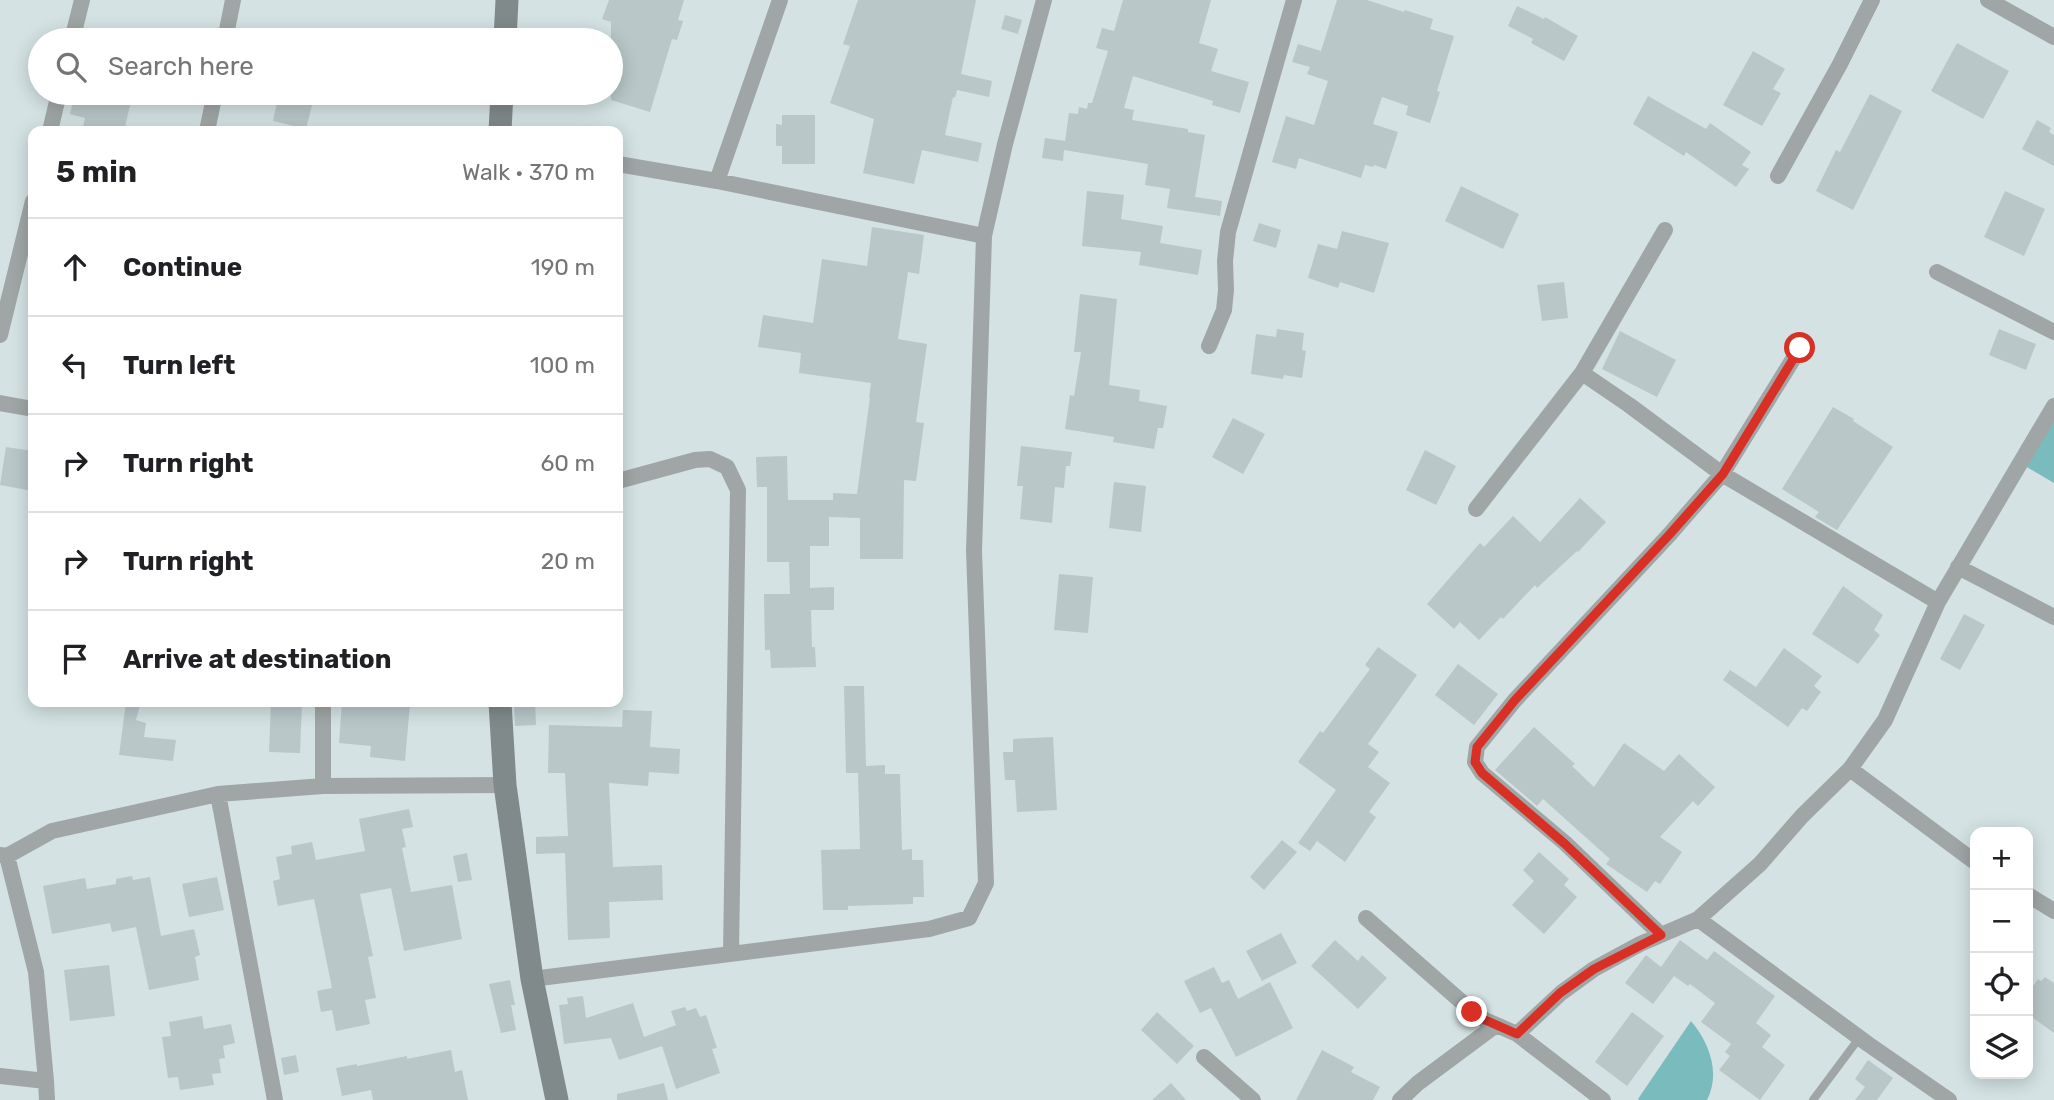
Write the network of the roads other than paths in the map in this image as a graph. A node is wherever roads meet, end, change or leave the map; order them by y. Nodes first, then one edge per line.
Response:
1 (82, 0) edge
2 (233, 0) edge
3 (507, 0) edge
4 (780, 0) edge
5 (1044, 0) edge
6 (1294, 0) edge
7 (1872, 0) edge
8 (1988, 0) edge
9 (75, 28) edge
10 (227, 28) edge
11 (506, 28) edge
12 (2054, 37) edge
13 (57, 105) edge
14 (212, 105) edge
15 (501, 105) edge
16 (51, 126) edge
17 (208, 126) edge
18 (500, 126) edge
19 (623, 165) edge
20 (1778, 176) dead end
21 (717, 181) junction
22 (28, 221) edge
23 (1665, 230) dead end
24 (984, 236) junction
25 (1937, 272) dead end
26 (2054, 332) edge
27 (0, 335) edge
28 (1209, 346) dead end
29 (1800, 348) dead end
30 (1582, 373) junction
31 (0, 403) edge
32 (2054, 406) edge
33 (28, 408) edge
34 (1723, 474) junction
35 (623, 480) edge
36 (1476, 509) dead end
37 (1958, 567) junction
38 (1938, 602) junction
39 (2054, 617) edge
40 (323, 707) edge
41 (500, 707) edge
42 (1850, 769) junction
43 (505, 785) junction
44 (323, 786) junction
45 (218, 794) junction
46 (3, 855) edge
47 (1970, 858) edge
48 (2033, 898) edge
49 (2054, 911) edge
50 (1366, 918) dead end
51 (1698, 919) junction
52 (1661, 935) junction
53 (731, 954) junction
54 (532, 979) junction
55 (1496, 1025) junction
56 (1517, 1034) junction
57 (1860, 1037) junction
58 (1204, 1057) dead end
59 (0, 1076) edge
60 (46, 1081) junction
61 (47, 1100) edge
62 (275, 1100) edge
63 (557, 1100) edge
64 (1253, 1100) edge
65 (1401, 1100) edge
66 (1603, 1100) edge
67 (1813, 1100) edge
68 (1949, 1100) edge

1 - 9 street
2 - 10 street
3 - 11 street
4 - 21 street
5 - 24 street
6 - 28 street
7 - 20 street
8 - 12 street
13 - 16 street
14 - 17 street
15 - 18 street
19 - 21 street
21 - 24 street
22 - 27 street
23 - 30 street
24 - 53 street
25 - 26 street
29 - 34 street
30 - 34 street
30 - 36 street
31 - 33 street
32 - 37 street
34 - 38 street
34 - 52 street
35 - 53 street
37 - 38 street
37 - 39 street
38 - 42 street
40 - 44 street
41 - 43 street
42 - 47 street
42 - 51 street
43 - 44 street
43 - 54 street
44 - 45 street
45 - 46 street
45 - 62 street
46 - 60 street
48 - 49 street
50 - 55 street
51 - 52 street
51 - 57 street
52 - 56 street
53 - 54 street
54 - 63 street
55 - 56 street
55 - 65 street
56 - 66 street
57 - 67 lane
57 - 68 street
58 - 64 street
59 - 60 street
60 - 61 street

